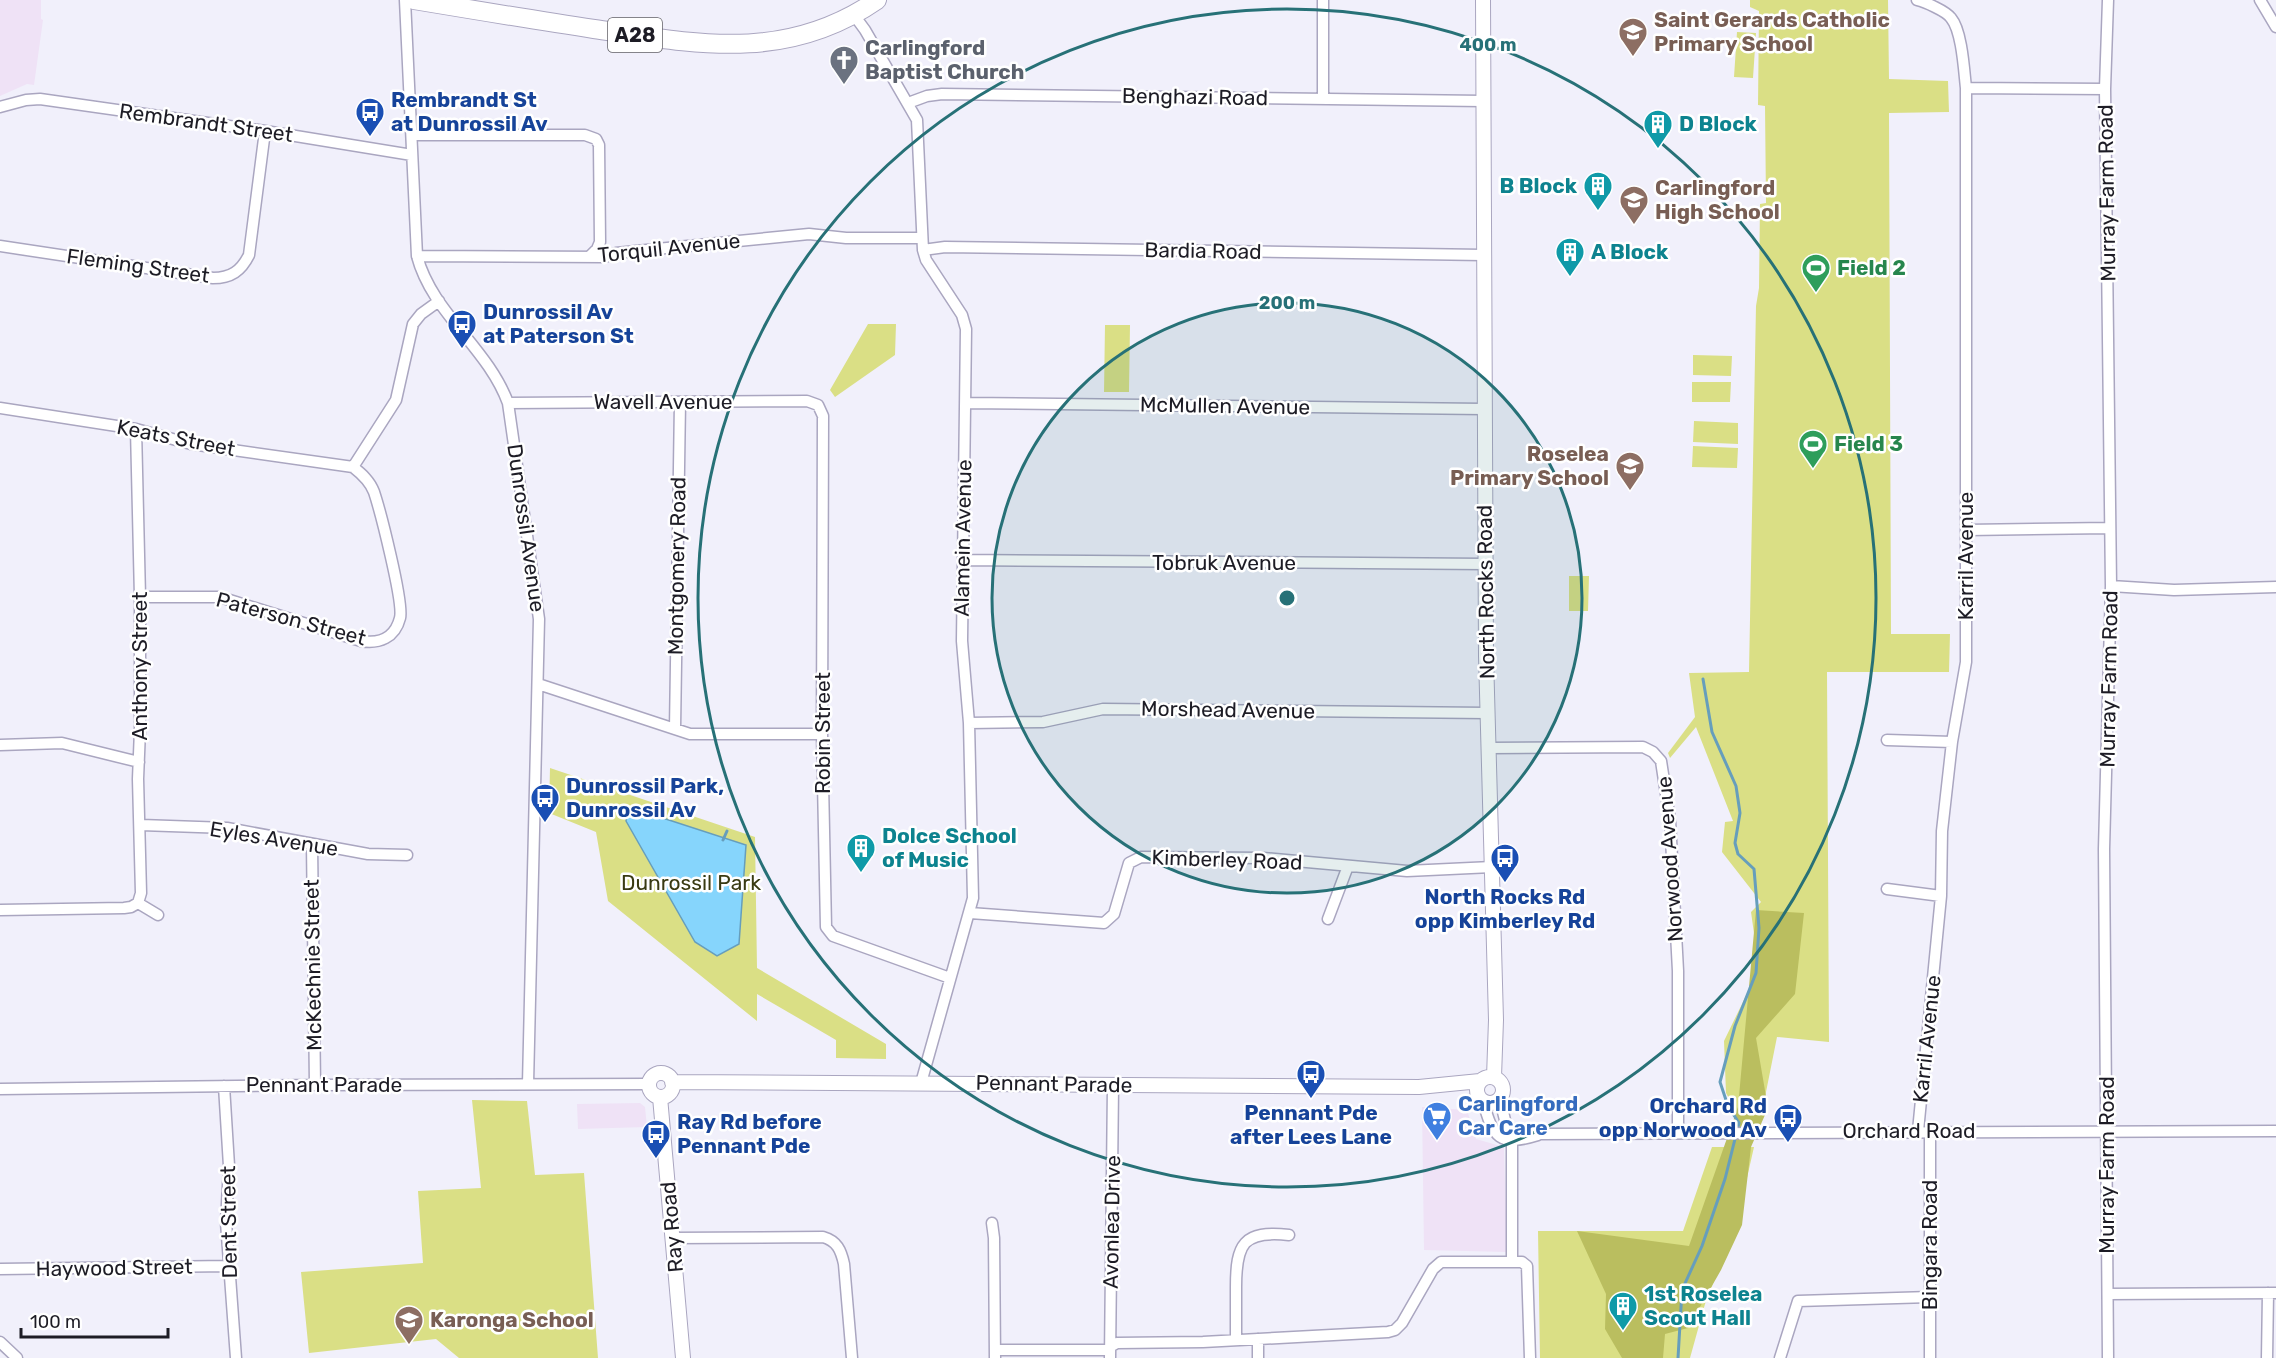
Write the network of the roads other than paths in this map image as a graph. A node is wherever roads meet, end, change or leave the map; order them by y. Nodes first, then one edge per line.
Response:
1 (405, 0) edge
2 (414, 0) edge
3 (877, 0) edge
4 (1323, 0) edge
5 (1483, 0) edge
6 (1917, 0) edge
7 (2108, 0) edge
8 (2260, 0) edge
9 (854, 15) junction
10 (2276, 27) edge
11 (1966, 88) junction
12 (2105, 89) junction
13 (1323, 99) junction
14 (1483, 101) junction
15 (908, 103) junction
16 (0, 107) edge
17 (265, 131) junction
18 (412, 135) junction
19 (412, 155) junction
20 (921, 238) junction
21 (0, 246) edge
22 (923, 250) junction
23 (1483, 255) junction
24 (417, 256) junction
25 (590, 256) junction
26 (439, 301) junction
27 (680, 402) junction
28 (508, 403) junction
29 (965, 403) junction
30 (818, 405) joint
31 (0, 408) edge
32 (1484, 409) junction
33 (136, 429) junction
34 (353, 467) junction
35 (2109, 528) junction
36 (1967, 530) junction
37 (963, 560) junction
38 (1485, 564) junction
39 (2111, 586) junction
40 (2276, 587) edge
41 (140, 597) junction
42 (538, 684) junction
43 (1488, 713) junction
44 (969, 723) junction
45 (675, 729) junction
46 (822, 734) junction
47 (1887, 740) dead end
48 (1952, 742) junction
49 (0, 746) edge
50 (1490, 748) junction
51 (140, 762) junction
52 (141, 825) junction
53 (312, 844) junction
54 (407, 855) dead end
55 (1347, 866) junction
56 (1492, 867) junction
57 (1887, 889) dead end
58 (1941, 896) junction
59 (138, 903) junction
60 (0, 910) edge
61 (970, 913) junction
62 (158, 915) dead end
63 (1328, 919) dead end
64 (950, 978) junction
65 (1494, 1077) junction
66 (1480, 1081) junction
67 (672, 1082) junction
68 (921, 1083) junction
69 (528, 1084) junction
70 (649, 1084) junction
71 (315, 1085) junction
72 (1113, 1085) junction
73 (224, 1086) junction
74 (1437, 1087) junction
75 (0, 1089) edge
76 (660, 1097) junction
77 (1481, 1098) junction
78 (1500, 1100) junction
79 (1917, 1131) junction
80 (1930, 1131) junction
81 (2107, 1131) junction
82 (2276, 1131) edge
83 (1678, 1133) junction
84 (1512, 1134) junction
85 (992, 1223) dead end
86 (1289, 1235) dead end
87 (673, 1238) junction
88 (1512, 1262) junction
89 (228, 1266) junction
90 (0, 1269) edge
91 (2272, 1293) edge
92 (2108, 1294) junction
93 (1930, 1297) junction
94 (1236, 1339) junction
95 (1258, 1339) junction
96 (0, 1342) edge
97 (1111, 1352) edge
98 (995, 1354) edge
99 (17, 1358) edge
100 (236, 1358) edge
101 (683, 1358) edge
102 (852, 1358) edge
103 (1258, 1358) edge
104 (1530, 1358) edge
105 (1780, 1358) edge
106 (1930, 1358) edge
107 (2108, 1358) edge
108 (2267, 1358) edge

1 - 18 street, Dunrossil Avenue
2 - 9 highway, A28
3 - 9 highway, A28
4 - 13 street
5 - 14 street, North Rocks Road
6 - 11 street, Karril Avenue
7 - 12 street, Murray Farm Road
8 - 10 street
9 - 15 street, Alamein Avenue
11 - 12 street
11 - 36 street, Karril Avenue
12 - 35 street, Murray Farm Road
13 - 14 street, Benghazi Road
13 - 15 street, Benghazi Road
14 - 23 street, North Rocks Road
15 - 20 street, Alamein Avenue
16 - 17 street, Rembrandt Street
17 - 19 street, Rembrandt Street
17 - 21 street, Fleming Street
18 - 19 street, Dunrossil Avenue
18 - 25 street
19 - 24 street, Dunrossil Avenue
20 - 22 street, Alamein Avenue
20 - 25 street, Torquil Avenue
22 - 23 street, Bardia Road
22 - 29 street, Alamein Avenue
23 - 32 street, North Rocks Road
24 - 25 street, Torquil Avenue
24 - 26 street, Dunrossil Avenue
26 - 28 street, Dunrossil Avenue
26 - 34 street
27 - 28 street, Wavell Avenue
27 - 30 street, Wavell Avenue
27 - 45 street, Montgomery Road
28 - 42 street, Dunrossil Avenue
29 - 32 street, McMullen Avenue
29 - 37 street, Alamein Avenue
30 - 46 street, Robin Street
31 - 33 street, Keats Street
32 - 38 street, North Rocks Road
33 - 34 street, Keats Street
33 - 41 street, Anthony Street
34 - 41 street, Paterson Street
35 - 36 street
35 - 39 street, Murray Farm Road
36 - 48 street, Karril Avenue
37 - 38 street, Tobruk Avenue
37 - 44 street, Alamein Avenue
38 - 43 street, North Rocks Road
39 - 40 street
39 - 81 street, Murray Farm Road
41 - 51 street, Anthony Street
42 - 45 street
42 - 69 street, Dunrossil Avenue
43 - 44 street, Morshead Avenue
43 - 50 street, North Rocks Road
44 - 61 street, Alamein Avenue
45 - 46 street
46 - 64 street, Robin Street
47 - 48 street
48 - 58 street, Karril Avenue
49 - 51 street
50 - 56 street, North Rocks Road
50 - 83 street, Norwood Avenue
51 - 52 street, Anthony Street
52 - 53 street, Eyles Avenue
52 - 59 street, Anthony Street
53 - 54 street, Eyles Avenue
53 - 71 street, McKechnie Street
55 - 56 street, Kimberley Road
55 - 61 street, Kimberley Road
55 - 63 street
56 - 65 street, North Rocks Road
57 - 58 street
58 - 79 street, Karril Avenue
59 - 60 street
59 - 62 street
61 - 64 street, Alamein Avenue
64 - 68 street, Alamein Avenue
65 - 66 street
65 - 78 street
66 - 74 street, Pennant Parade
66 - 77 street
67 - 68 street, Pennant Parade
67 - 70 street
67 - 76 street
68 - 72 street, Pennant Parade
69 - 70 street, Pennant Parade
69 - 71 street, Pennant Parade
70 - 76 street
71 - 73 street, Pennant Parade
72 - 74 street, Pennant Parade
72 - 97 street, Avonlea Drive
73 - 75 street, Pennant Parade
73 - 89 street, Dent Street
74 - 77 street, Pennant Parade
76 - 87 street, Ray Road
77 - 78 street
77 - 84 street
78 - 84 street
79 - 80 street, Orchard Road
79 - 83 street, Orchard Road
80 - 81 street, Orchard Road
80 - 93 street, Bingara Road
81 - 82 street, Orchard Road
81 - 92 street, Murray Farm Road
83 - 84 street, Orchard Road
84 - 88 street
85 - 98 street
86 - 94 street
87 - 101 street, Ray Road
87 - 102 street
88 - 95 street
88 - 104 street
89 - 90 street, Haywood Street
89 - 100 street, Dent Street
91 - 92 street
91 - 108 street
92 - 107 street, Murray Farm Road
93 - 105 street
93 - 106 street, Bingara Road
94 - 95 street
94 - 97 street
95 - 103 street
96 - 99 street
97 - 98 street

